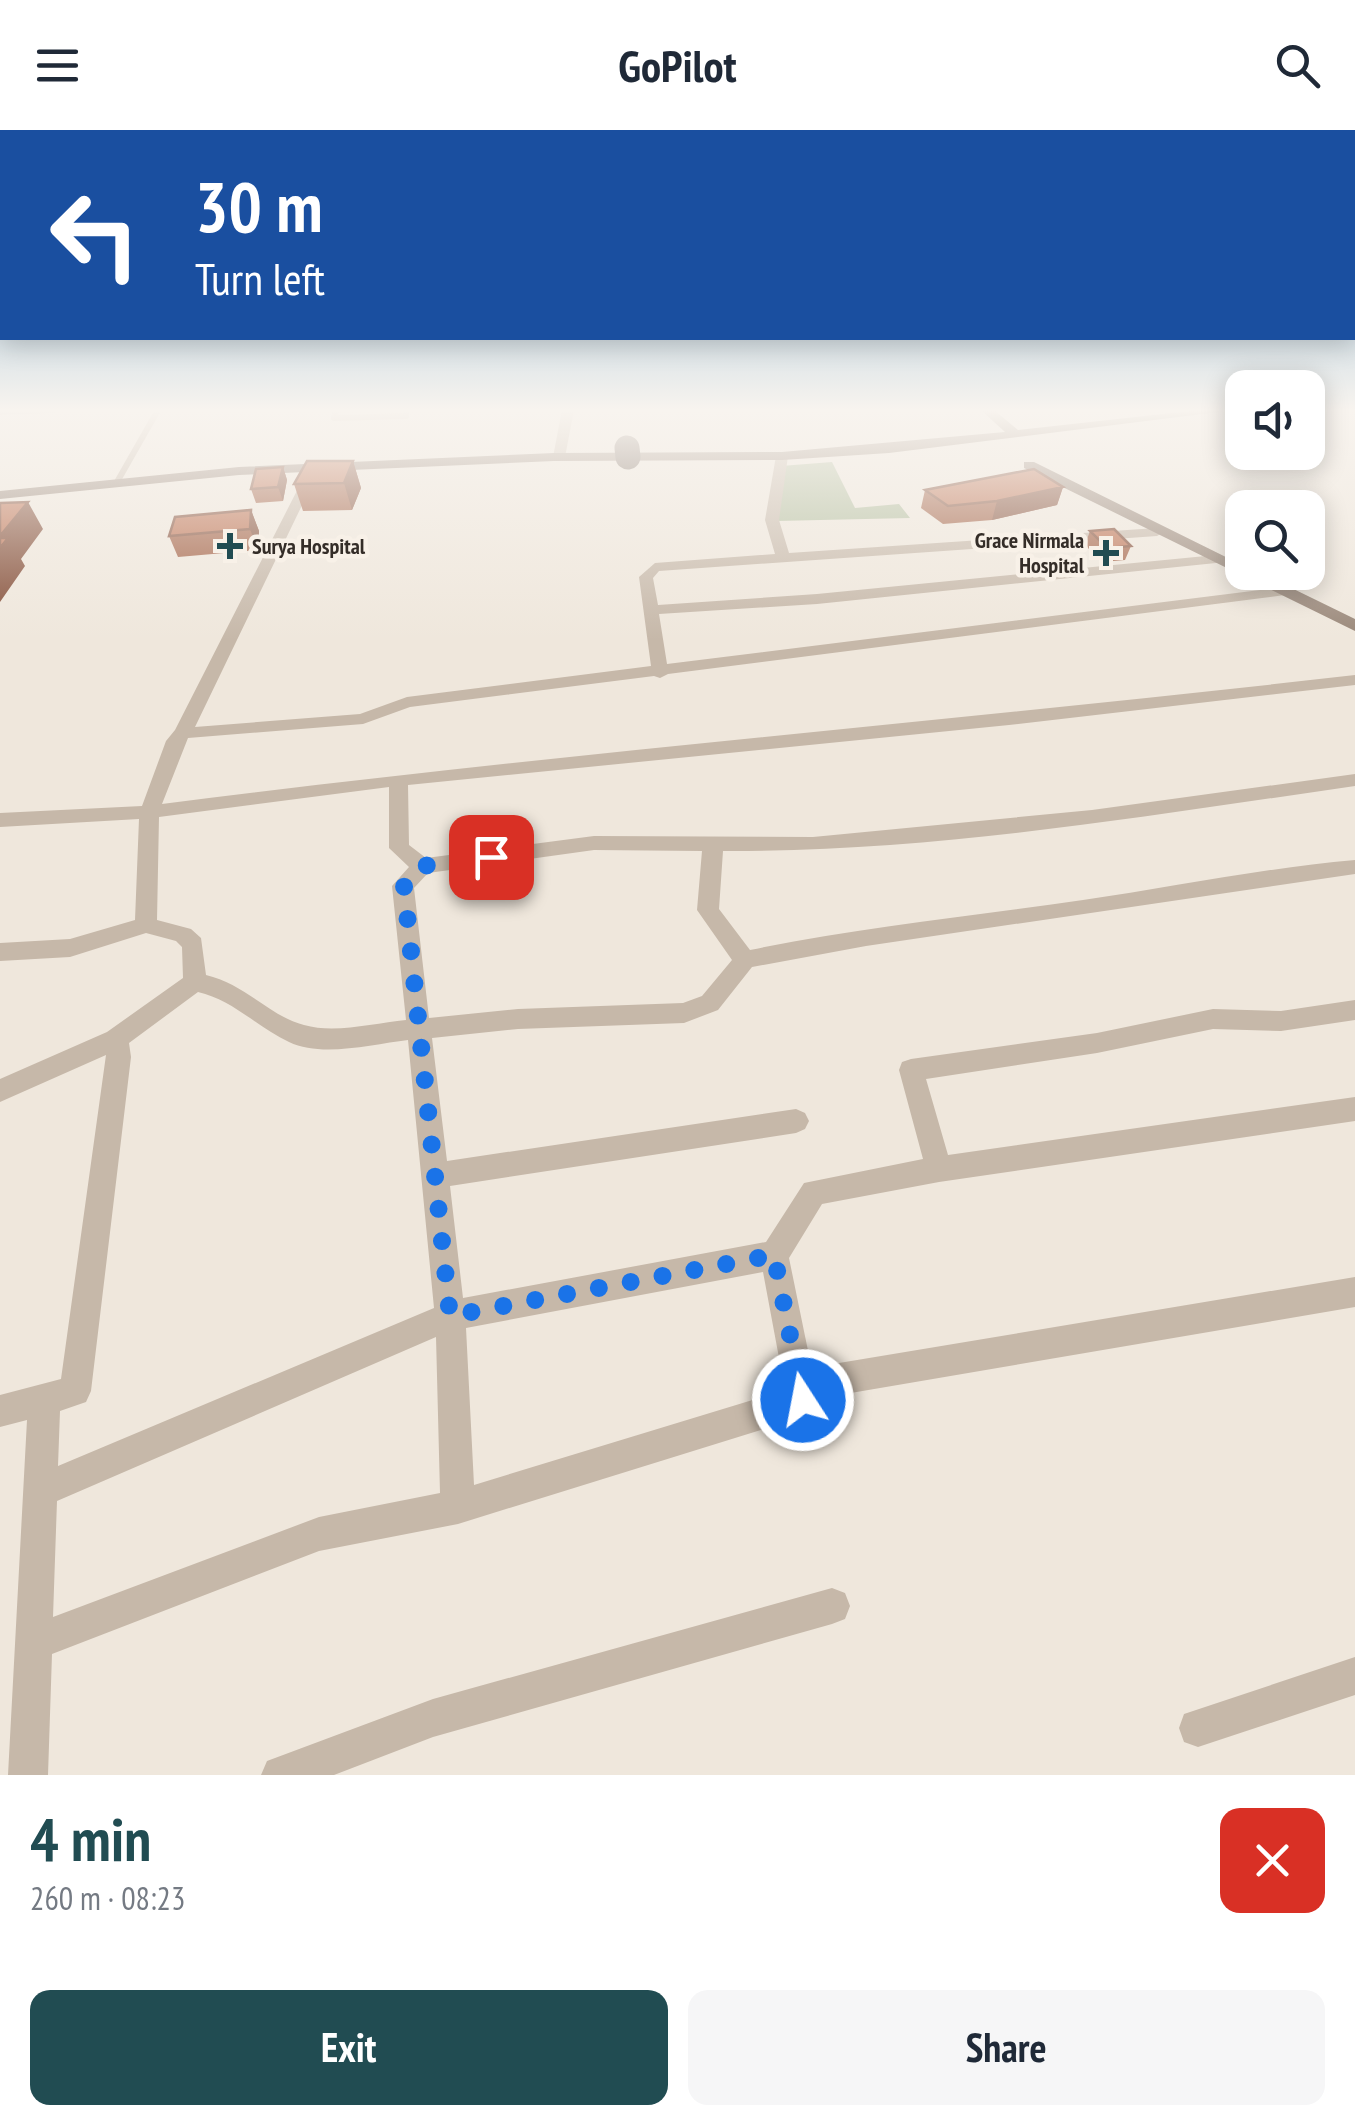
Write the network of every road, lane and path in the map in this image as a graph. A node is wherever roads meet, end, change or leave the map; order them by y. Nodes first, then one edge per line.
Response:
1 (63, 487) edge
2 (305, 487) edge
3 (777, 487) edge
4 (1066, 487) edge
5 (2, 496) edge
6 (1157, 532) junction
7 (784, 558) junction
8 (1216, 559) junction
9 (1225, 563) edge
10 (1282, 590) edge
11 (1286, 592) junction
12 (648, 610) junction
13 (1355, 626) edge
14 (660, 673) junction
15 (1355, 680) edge
16 (183, 734) junction
17 (398, 780) junction
18 (1355, 780) edge
19 (150, 812) junction
20 (0, 820) edge
21 (714, 845) junction
22 (422, 866) junction
23 (1355, 866) edge
24 (146, 925) junction
25 (0, 952) edge
26 (745, 960) junction
27 (195, 982) junction
28 (1355, 1010) edge
29 (418, 1029) junction
30 (116, 1038) junction
31 (0, 1091) edge
32 (1355, 1109) edge
33 (796, 1121) dead end
34 (939, 1168) junction
35 (435, 1176) junction
36 (774, 1255) junction
37 (1355, 1292) edge
38 (450, 1316) junction
39 (44, 1399) junction
40 (803, 1400) junction
41 (0, 1411) edge
42 (40, 1491) junction
43 (458, 1507) junction
44 (832, 1606) dead end
45 (33, 1644) junction
46 (1355, 1676) edge
47 (1198, 1728) dead end
48 (28, 1775) edge
49 (281, 1775) edge

1 - 5 main road
2 - 16 street
3 - 7 street
4 - 6 main road
6 - 7 street
6 - 8 main road
7 - 12 street
8 - 9 main road
8 - 12 street
10 - 11 main road
11 - 13 main road
11 - 14 street
12 - 14 street
14 - 16 street
15 - 17 street
16 - 19 street
17 - 19 street
17 - 22 street
18 - 21 street
19 - 20 street
19 - 24 street
21 - 22 street
21 - 26 street
22 - 29 street
23 - 26 street
24 - 25 street
24 - 27 street
26 - 29 street
27 - 29 street
27 - 30 street
28 - 34 street
29 - 35 street
30 - 31 street
30 - 39 street
32 - 34 street
33 - 35 street
34 - 36 street
35 - 38 street
36 - 38 street
36 - 40 street
37 - 40 street
38 - 42 street
38 - 43 street
39 - 41 street
39 - 42 street
40 - 43 street
42 - 45 street
43 - 45 street
44 - 49 street
45 - 48 street
46 - 47 street

